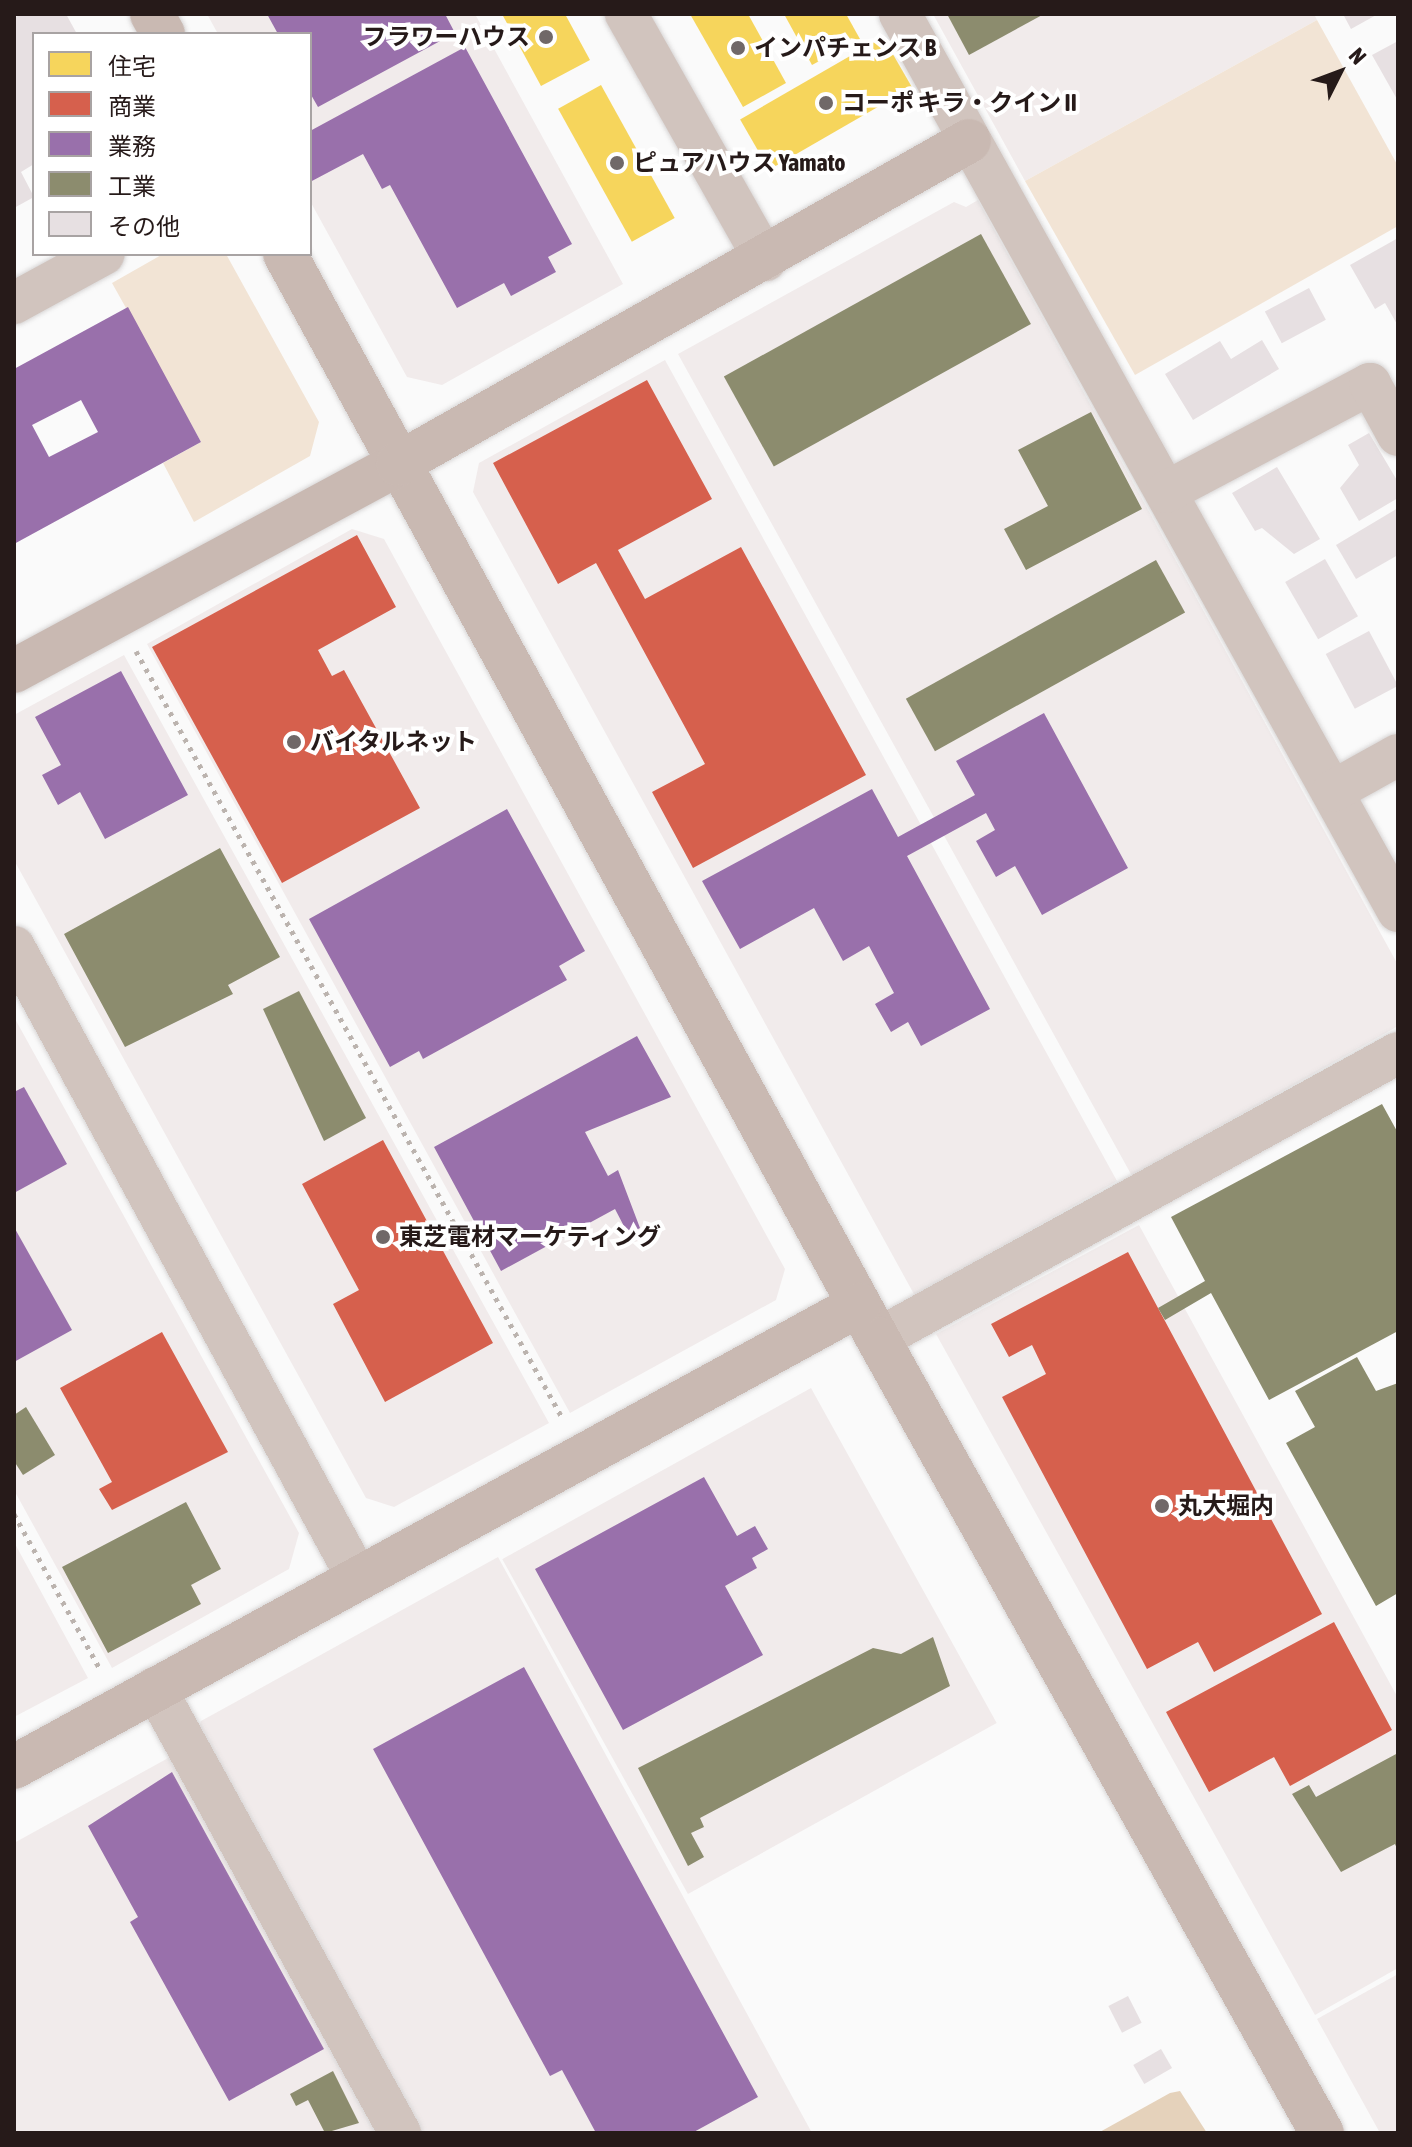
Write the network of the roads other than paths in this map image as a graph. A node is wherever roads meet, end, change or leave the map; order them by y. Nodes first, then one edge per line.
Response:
1 (152, 14) edge
2 (626, 14) edge
3 (900, 14) edge
4 (162, 32) edge
5 (969, 141) junction
6 (100, 256) edge
7 (286, 256) edge
8 (765, 260) junction
9 (14, 303) edge
10 (1398, 435) edge
11 (398, 464) junction
12 (1166, 492) junction
13 (14, 671) edge
14 (1398, 755) edge
15 (1333, 791) junction
16 (1398, 911) edge
17 (14, 947) edge
18 (1398, 1053) edge
19 (868, 1322) junction
20 (356, 1575) junction
21 (138, 1698) junction
22 (14, 1767) edge
23 (400, 2133) edge
24 (1322, 2133) edge

1 - 4 street
2 - 8 street
3 - 5 street
5 - 8 street
5 - 12 street
6 - 9 street
7 - 11 street
8 - 11 street
10 - 12 street
11 - 13 street
11 - 19 street
12 - 15 street
14 - 15 street
15 - 16 street
17 - 20 street
18 - 19 street
19 - 20 street
19 - 24 street
20 - 21 street
21 - 22 street
21 - 23 street

